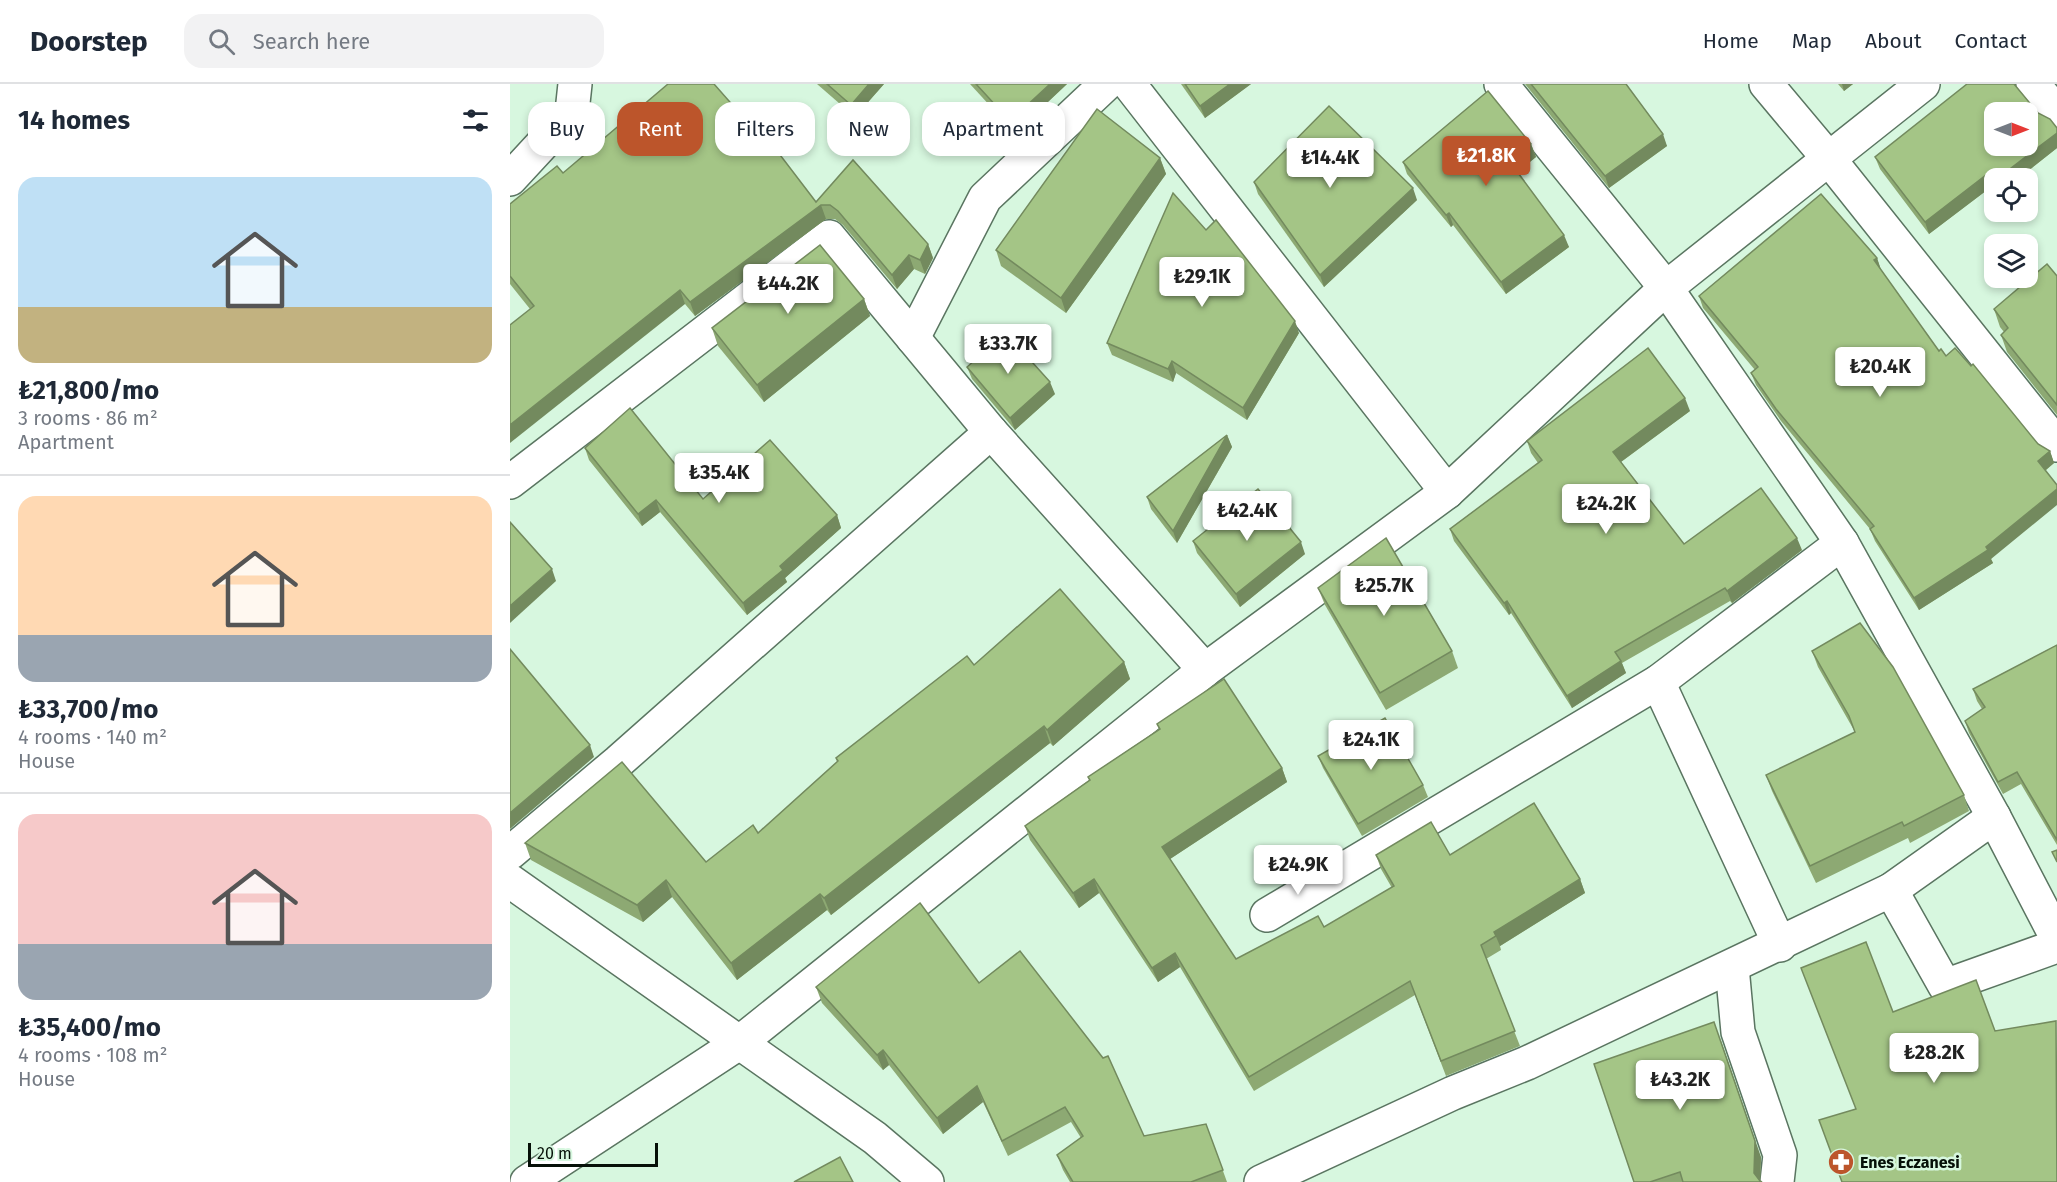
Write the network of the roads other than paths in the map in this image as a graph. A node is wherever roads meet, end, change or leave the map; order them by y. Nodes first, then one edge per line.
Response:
1 (575, 84) edge
2 (1106, 84) edge
3 (1129, 84) edge
4 (1501, 84) edge
5 (1766, 84) edge
6 (1923, 84) edge
7 (2033, 84) edge
8 (2057, 113) edge
9 (1829, 159) junction
10 (510, 180) edge
11 (1666, 288) junction
12 (913, 338) junction
13 (991, 432) junction
14 (2057, 445) edge
15 (510, 482) edge
16 (1447, 492) junction
17 (1842, 543) junction
18 (1205, 670) junction
19 (1658, 682) junction
20 (1994, 817) junction
21 (510, 853) edge
22 (510, 881) edge
23 (1891, 890) junction
24 (1267, 915) dead end
25 (2057, 938) edge
26 (1780, 945) junction
27 (2057, 946) edge
28 (1732, 967) junction
29 (739, 1043) junction
30 (527, 1182) edge
31 (927, 1182) edge
32 (1261, 1182) edge
33 (1777, 1182) edge

1 - 10 street
2 - 12 street
3 - 16 street
4 - 11 street
5 - 9 street
6 - 9 street
7 - 8 street
9 - 11 street
9 - 14 street
11 - 16 street
11 - 17 street
12 - 13 street
12 - 15 street
13 - 18 street
13 - 21 street
16 - 18 street
17 - 19 street
17 - 20 street
18 - 29 street
19 - 24 street
19 - 26 street
20 - 23 street
20 - 25 street
22 - 29 street
23 - 26 street
23 - 27 street
26 - 28 street
28 - 32 street
28 - 33 street
29 - 30 street
29 - 31 street

